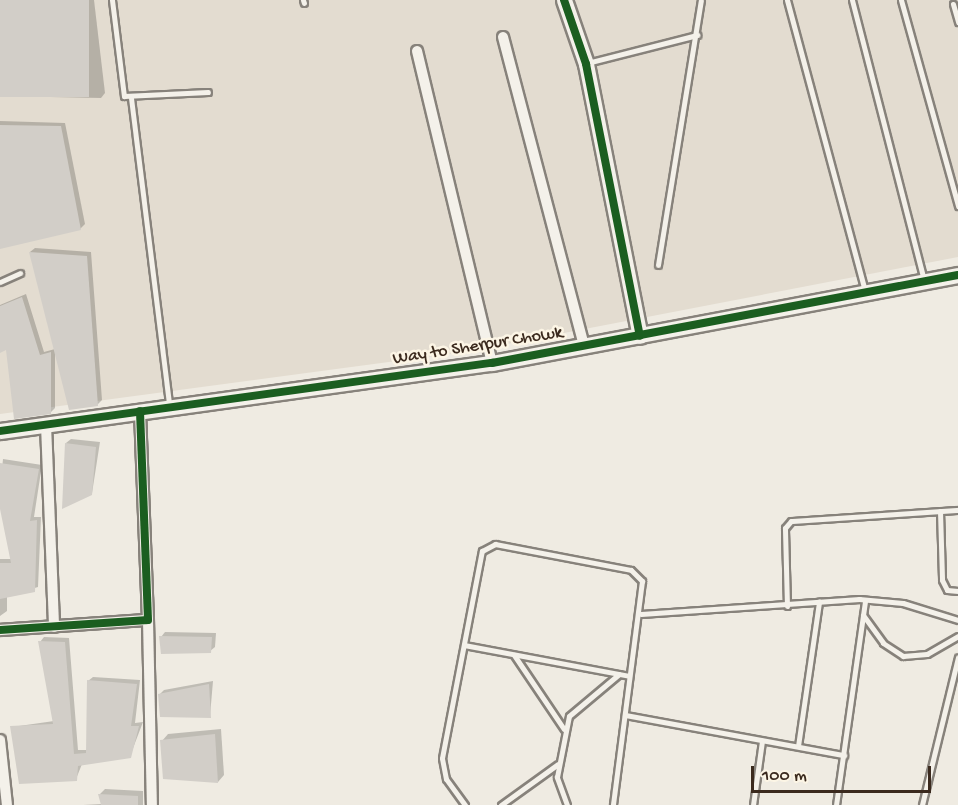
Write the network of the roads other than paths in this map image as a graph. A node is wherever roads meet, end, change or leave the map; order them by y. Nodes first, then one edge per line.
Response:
1 (112, 0) edge
2 (564, 0) edge
3 (701, 0) edge
4 (787, 0) edge
5 (852, 0) edge
6 (901, 0) edge
7 (953, 4) dead end
8 (958, 22) edge
9 (697, 35) junction
10 (503, 37) dead end
11 (417, 51) dead end
12 (586, 64) junction
13 (208, 92) dead end
14 (131, 98) junction
15 (958, 206) edge
16 (658, 265) dead end
17 (20, 273) dead end
18 (958, 275) edge
19 (925, 281) junction
20 (0, 282) edge
21 (865, 292) junction
22 (640, 336) junction
23 (584, 345) junction
24 (492, 363) junction
25 (169, 407) junction
26 (140, 411) junction
27 (46, 425) junction
28 (0, 431) edge
29 (958, 510) edge
30 (940, 511) junction
31 (958, 591) edge
32 (865, 600) junction
33 (819, 602) junction
34 (787, 606) junction
35 (641, 614) junction
36 (863, 615) junction
37 (148, 620) junction
38 (958, 620) edge
39 (54, 627) junction
40 (0, 630) edge
41 (958, 636) edge
42 (464, 645) junction
43 (514, 655) junction
44 (958, 657) edge
45 (619, 674) junction
46 (629, 676) junction
47 (625, 715) junction
48 (564, 729) junction
49 (0, 740) edge
50 (762, 741) junction
51 (798, 746) junction
52 (844, 755) junction
53 (558, 764) junction
54 (7, 805) edge
55 (152, 805) edge
56 (465, 805) edge
57 (501, 805) edge
58 (567, 805) edge
59 (613, 805) edge
60 (753, 805) edge
61 (836, 805) edge
62 (922, 805) edge

1 - 14 lane
2 - 12 street
3 - 9 lane
4 - 21 lane
5 - 19 lane
6 - 15 lane
7 - 8 lane
9 - 12 lane
9 - 16 lane
10 - 23 street
11 - 24 street
12 - 22 street
13 - 14 lane
14 - 25 lane
17 - 20 lane
18 - 19 street, Way to Sherpur Chowk
19 - 21 street, Way to Sherpur Chowk
21 - 22 street, Way to Sherpur Chowk
22 - 23 street, Way to Sherpur Chowk
23 - 24 street, Way to Sherpur Chowk
24 - 25 street, Way to Sherpur Chowk
25 - 26 street, Way to Sherpur Chowk
26 - 27 street, Way to Sherpur Chowk
26 - 37 street
27 - 28 street, Way to Sherpur Chowk
27 - 39 street
29 - 30 lane
30 - 31 lane
30 - 34 lane
32 - 33 lane
32 - 36 lane
32 - 38 lane
33 - 34 lane
33 - 51 lane
34 - 35 lane
35 - 42 lane
35 - 46 lane
36 - 41 lane
36 - 52 lane
37 - 39 street
37 - 55 street
39 - 40 street
42 - 43 lane
42 - 56 lane
43 - 45 lane
43 - 48 lane
44 - 62 lane
45 - 46 lane
45 - 48 lane
46 - 47 lane
47 - 50 lane
47 - 59 lane
48 - 53 lane
49 - 54 street
50 - 51 lane
50 - 60 lane
51 - 52 lane
52 - 61 lane
53 - 57 lane
53 - 58 lane

